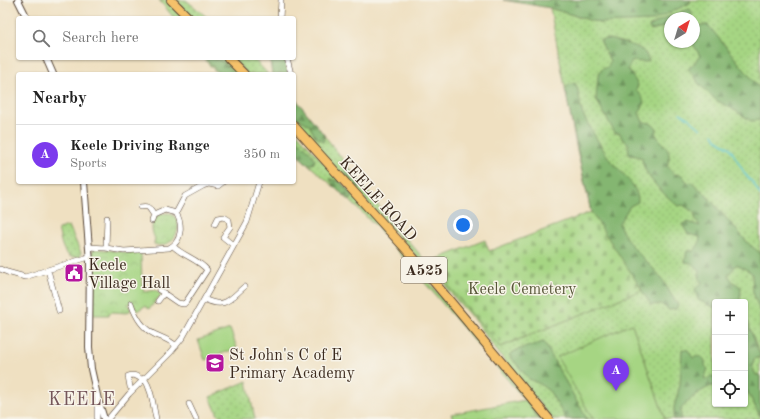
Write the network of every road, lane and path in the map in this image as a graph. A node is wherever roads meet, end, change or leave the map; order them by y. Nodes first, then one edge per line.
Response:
1 (18, 0) edge
2 (171, 0) edge
3 (281, 0) edge
4 (26, 16) edge
5 (187, 16) edge
6 (280, 16) edge
7 (47, 60) edge
8 (230, 60) edge
9 (288, 60) edge
10 (52, 72) edge
11 (242, 72) edge
12 (290, 72) edge
13 (296, 128) edge
14 (84, 184) edge
15 (209, 184) edge
16 (209, 184) edge
17 (220, 184) edge
18 (258, 184) edge
19 (140, 207) dead end
20 (176, 213) junction
21 (154, 215) junction
22 (107, 218) dead end
23 (152, 220) dead end
24 (215, 224) dead end
25 (233, 245) junction
26 (173, 246) junction
27 (89, 247) junction
28 (106, 248) junction
29 (89, 257) junction
30 (0, 269) edge
31 (48, 270) junction
32 (244, 287) dead end
33 (204, 299) junction
34 (158, 301) dead end
35 (131, 303) dead end
36 (59, 311) dead end
37 (176, 346) junction
38 (143, 379) junction
39 (130, 387) dead end
40 (98, 400) junction
41 (189, 404) dead end
42 (97, 419) edge
43 (104, 419) edge
44 (108, 419) edge
45 (156, 419) edge
46 (196, 419) edge
47 (549, 419) edge

1 - 4 street
2 - 5 main road
3 - 6 street
7 - 10 street
8 - 11 main road
9 - 12 street
13 - 47 main road, KEELE ROAD / A525
14 - 27 street
15 - 20 street
16 - 17 street
18 - 25 street
19 - 21 street
20 - 21 street
20 - 26 street
21 - 23 street
22 - 28 street
24 - 25 street
25 - 33 street
26 - 28 street
26 - 34 street
27 - 28 street
27 - 29 street
29 - 31 street
29 - 40 street
30 - 31 street
31 - 36 street
32 - 33 street
33 - 37 street
35 - 37 street
37 - 38 street
38 - 39 street
38 - 44 street
38 - 45 street
40 - 42 street
40 - 43 street
41 - 46 street

